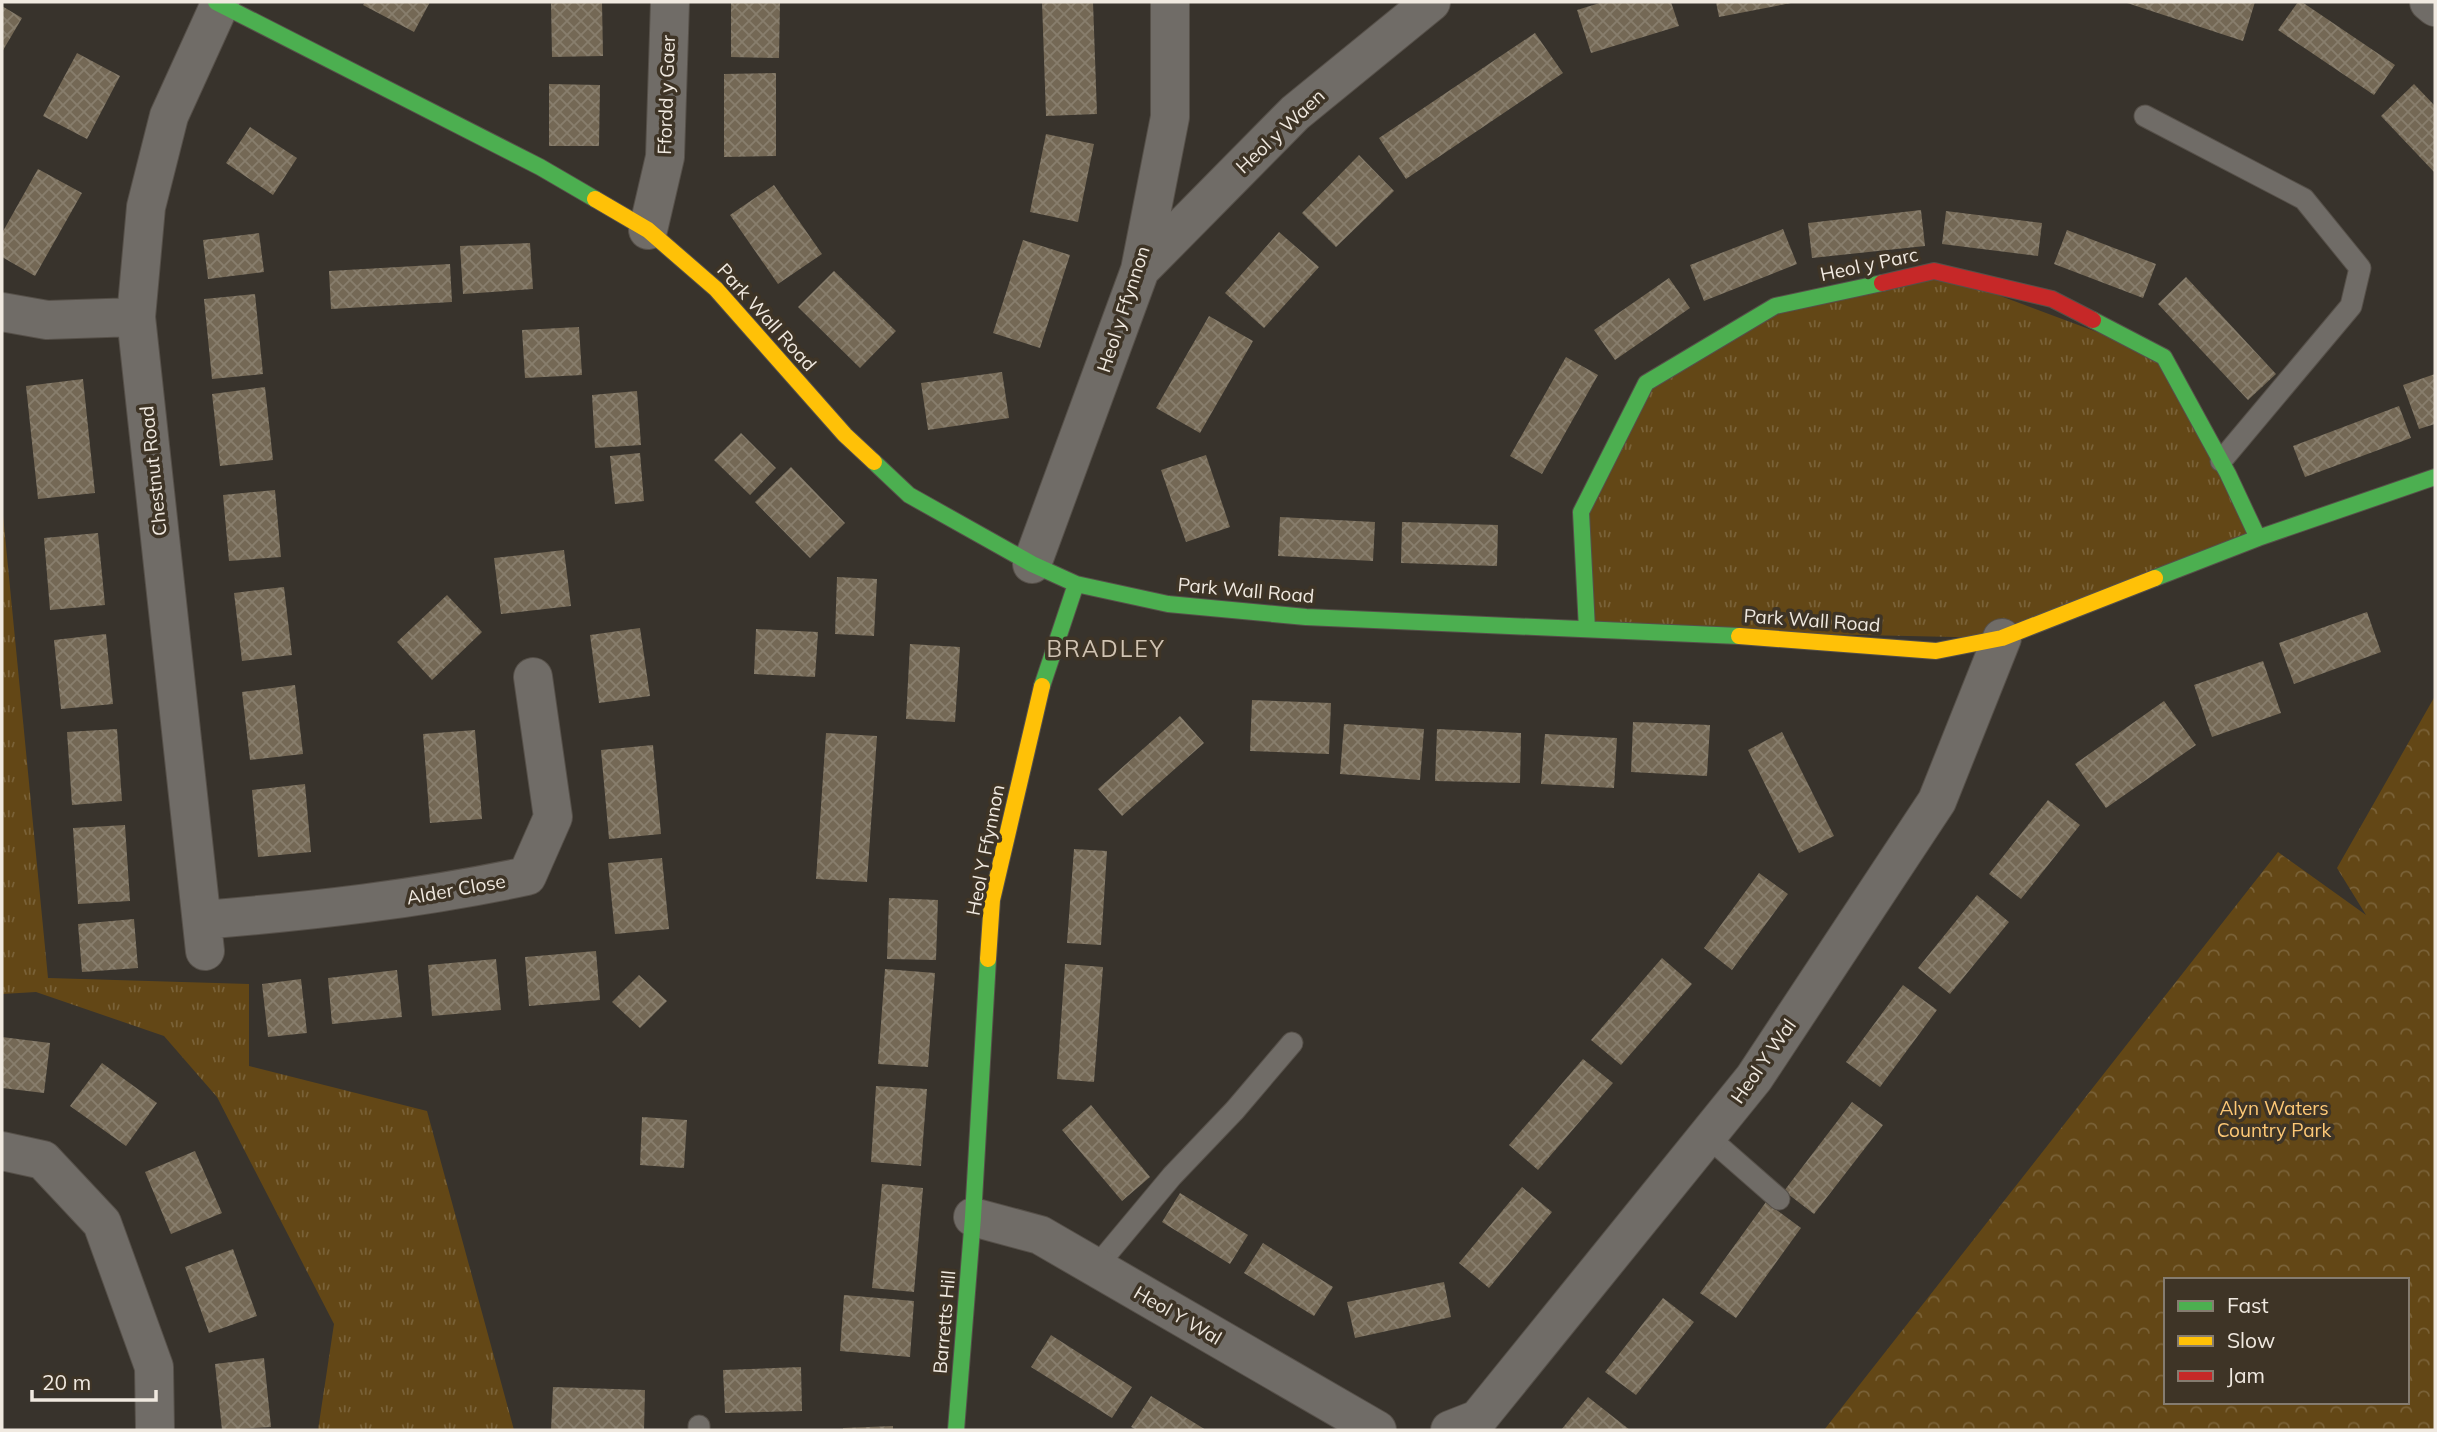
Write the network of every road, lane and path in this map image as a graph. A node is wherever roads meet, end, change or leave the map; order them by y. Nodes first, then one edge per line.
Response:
1 (670, 2) edge
2 (1170, 2) edge
3 (1431, 2) edge
4 (2430, 2) edge
5 (218, 3) edge
6 (2435, 7) edge
7 (2145, 116) dead end
8 (649, 230) junction
9 (1140, 270) junction
10 (2, 312) edge
11 (136, 317) junction
12 (2221, 461) junction
13 (2435, 477) edge
14 (2258, 538) junction
15 (1032, 564) junction
16 (1076, 584) junction
17 (1587, 629) junction
18 (2002, 638) junction
19 (527, 692) dead end
20 (204, 936) joint
21 (1292, 1042) dead end
22 (1707, 1136) junction
23 (2, 1151) edge
24 (1779, 1199) dead end
25 (973, 1217) junction
26 (1096, 1267) junction
27 (155, 1430) edge
28 (956, 1430) edge
29 (1377, 1430) edge
30 (1450, 1430) edge

1 - 8 street, Ffordd y Gaer
2 - 9 street, Heol y Ffynnon
3 - 9 street, Heol y Waen
4 - 6 street
5 - 8 street, Park Wall Road
5 - 11 street, Chestnut Road
7 - 12 lane
8 - 15 street, Park Wall Road
9 - 15 street, Heol y Ffynnon
10 - 11 street
11 - 20 street, Chestnut Road
12 - 14 street, Heol y Parc
12 - 17 street, Heol y Parc
13 - 14 street, Park Wall Road
14 - 18 street, Park Wall Road
15 - 16 street, Park Wall Road
16 - 17 street, Park Wall Road
16 - 25 street, Heol Y Ffynnon
17 - 18 street, Park Wall Road
18 - 22 street, Heol Y Wal
19 - 20 street, Alder Close
21 - 26 lane
22 - 24 lane
22 - 30 street, Heol Y Wal
23 - 27 street
25 - 26 street, Heol Y Wal
25 - 28 street, Barretts Hill
26 - 29 street, Heol Y Wal

